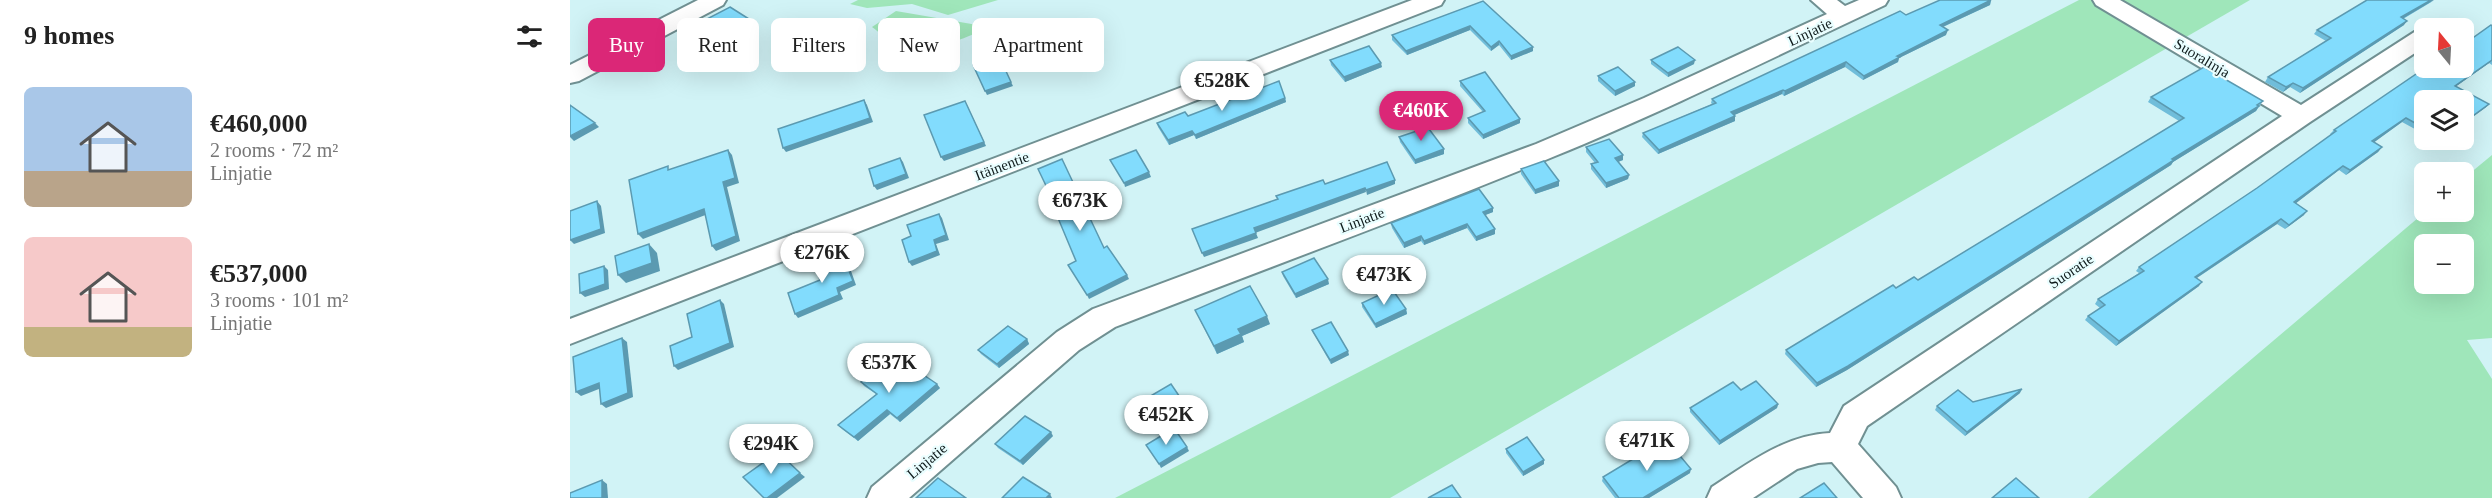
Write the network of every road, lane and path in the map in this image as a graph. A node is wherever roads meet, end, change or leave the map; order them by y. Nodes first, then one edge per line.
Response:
1 (715, 0) edge
2 (1877, 0) edge
3 (2104, 0) edge
4 (1417, 3) edge
5 (682, 6) edge
6 (1833, 8) edge
7 (2414, 43) edge
8 (570, 75) edge
9 (2301, 116) junction
10 (570, 332) edge
11 (1840, 447) junction
12 (884, 498) edge
13 (1724, 498) edge
14 (1884, 498) edge

1 - 5 street
2 - 6 street, Linjatie
3 - 9 street, Suoralinja
4 - 10 street, Itäinentie
5 - 8 street
6 - 12 street, Linjatie
7 - 9 street, Suoratie
9 - 11 street, Suoratie
11 - 13 street
11 - 14 street

